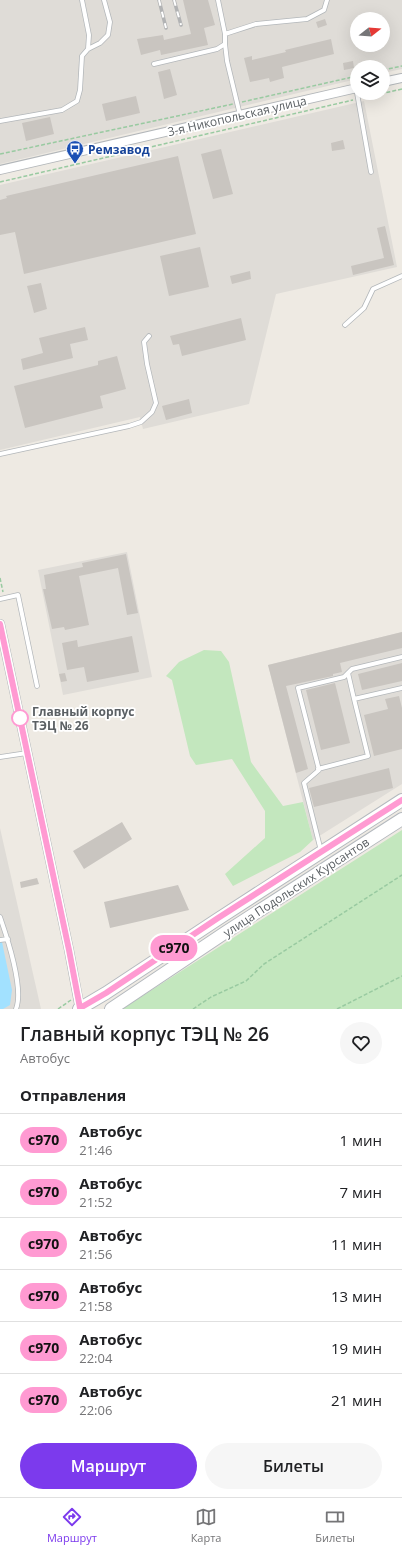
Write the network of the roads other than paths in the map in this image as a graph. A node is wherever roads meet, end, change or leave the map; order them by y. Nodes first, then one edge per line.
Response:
1 (82, 0) edge
2 (104, 0) edge
3 (218, 0) edge
4 (327, 0) edge
5 (225, 34) junction
6 (224, 44) junction
7 (88, 49) junction
8 (154, 64) dead end
9 (402, 78) edge
10 (390, 81) edge
11 (350, 91) edge
12 (359, 100) edge
13 (240, 115) junction
14 (0, 121) edge
15 (0, 170) edge
16 (371, 172) dead end
17 (402, 276) edge
18 (345, 325) dead end
19 (149, 336) dead end
20 (0, 454) edge
21 (2, 598) edge
22 (0, 624) edge
23 (402, 657) edge
24 (348, 673) junction
25 (37, 686) dead end
26 (402, 688) edge
27 (354, 699) junction
28 (27, 753) junction
29 (0, 757) edge
30 (318, 769) junction
31 (402, 800) edge
32 (402, 819) edge
33 (321, 852) junction
34 (0, 918) edge
35 (8, 939) junction
36 (0, 940) edge
37 (16, 1009) edge
38 (80, 1009) edge
39 (111, 1009) edge

1 - 7 lane
2 - 7 lane
3 - 5 lane
4 - 5 lane
5 - 6 lane
6 - 8 lane
6 - 13 lane
7 - 14 lane
9 - 10 street
11 - 13 street, 3-я Никопольская улица
12 - 16 lane
13 - 15 street, 3-я Никопольская улица
17 - 18 lane
19 - 20 lane
21 - 25 lane
22 - 28 street
23 - 24 lane
24 - 27 lane
24 - 30 lane
26 - 27 lane
27 - 30 lane
28 - 29 lane
28 - 38 street
30 - 33 lane
31 - 33 main road, улица Подольских Курсантов
32 - 39 main road, улица Подольских Курсантов
33 - 38 main road, улица Подольских Курсантов
34 - 35 lane
35 - 36 lane
35 - 37 lane

